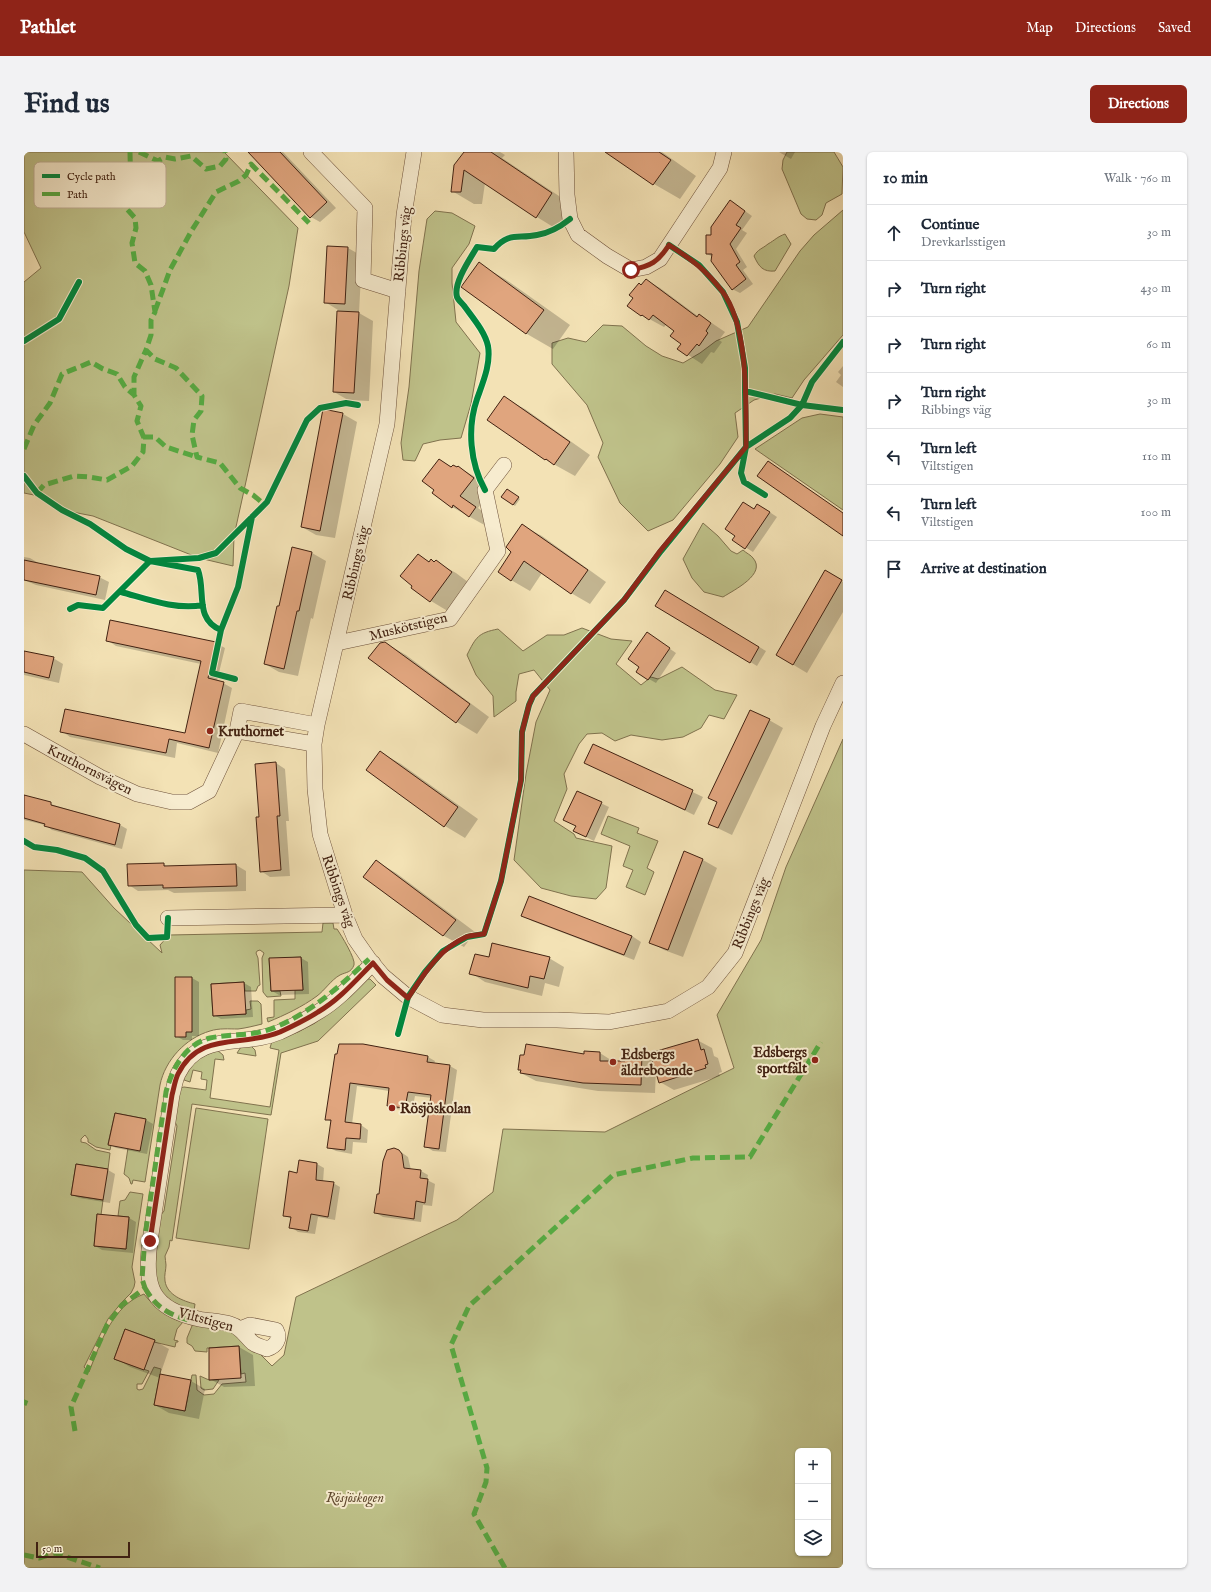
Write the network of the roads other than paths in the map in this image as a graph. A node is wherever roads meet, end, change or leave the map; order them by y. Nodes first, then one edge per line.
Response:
1 (311, 152) edge
2 (414, 152) edge
3 (566, 152) edge
4 (724, 152) edge
5 (398, 291) junction
6 (504, 465) dead end
7 (336, 643) junction
8 (843, 683) edge
9 (317, 725) junction
10 (237, 731) junction
11 (24, 734) edge
12 (314, 744) junction
13 (345, 915) junction
14 (168, 918) dead end
15 (373, 963) junction
16 (240, 1329) dead end

1 - 5 street
2 - 5 street, Ribbings väg
3 - 4 street
5 - 7 street, Ribbings väg
6 - 7 street, Muskötstigen
7 - 9 street, Ribbings väg
8 - 15 street, Ribbings väg
9 - 10 street, Kruthornsvägen
9 - 12 street, Ribbings väg
10 - 11 street, Kruthornsvägen
10 - 12 street
12 - 13 street, Ribbings väg
13 - 14 street
13 - 15 street, Ribbings väg
15 - 16 street, Viltstigen

